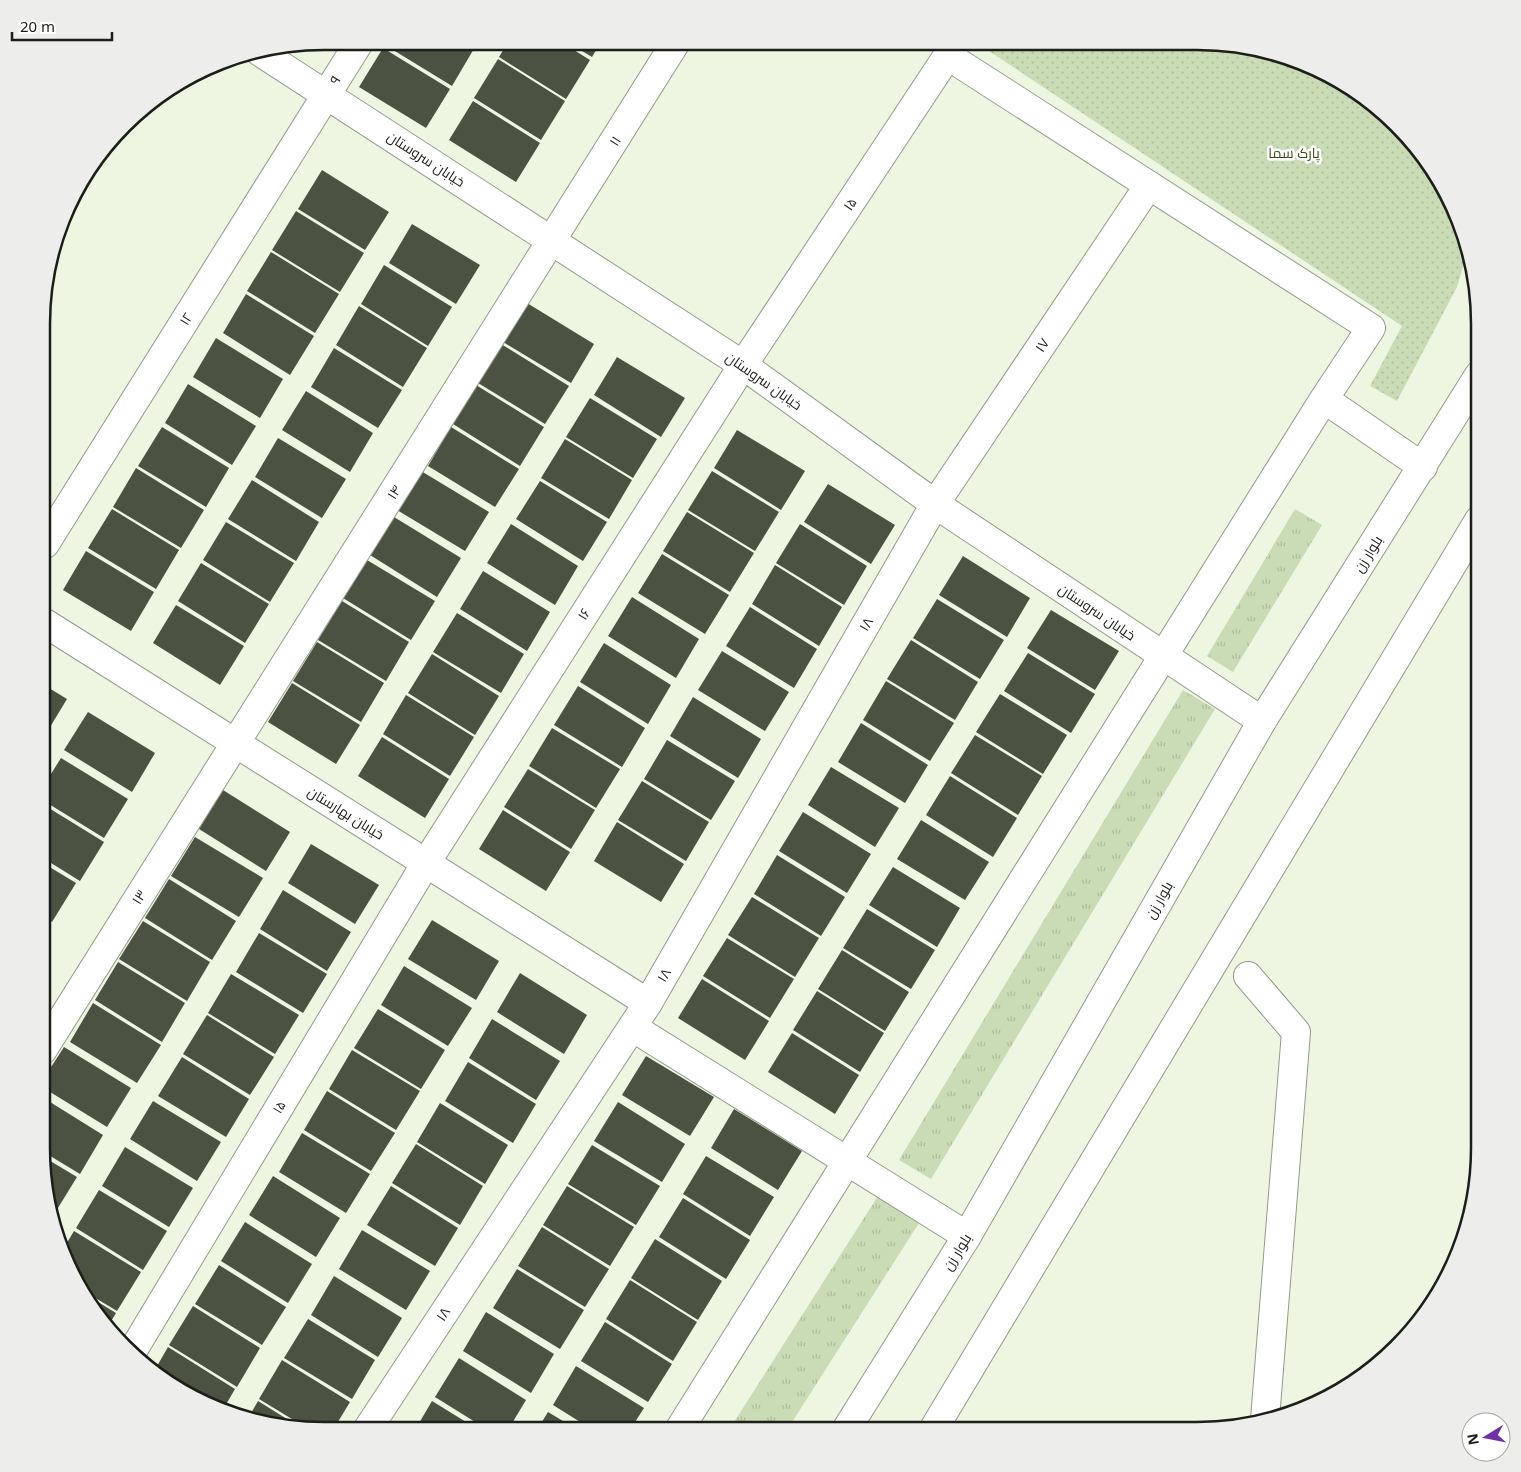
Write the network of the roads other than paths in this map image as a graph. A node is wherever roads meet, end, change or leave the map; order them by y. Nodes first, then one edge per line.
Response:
1 (354, 50) edge
2 (671, 50) edge
3 (951, 50) edge
4 (953, 50) edge
5 (266, 56) edge
6 (326, 94) junction
7 (1148, 185) junction
8 (553, 240) junction
9 (743, 365) junction
10 (1471, 388) edge
11 (1324, 399) junction
12 (1423, 468) junction
13 (935, 504) junction
14 (1471, 533) edge
15 (50, 536) edge
16 (50, 626) edge
17 (1164, 656) junction
18 (1262, 721) junction
19 (236, 743) junction
20 (426, 863) junction
21 (1248, 976) dead end
22 (648, 1003) junction
23 (632, 1027) junction
24 (50, 1038) edge
25 (848, 1162) junction
26 (967, 1236) junction
27 (135, 1347) edge
28 (1265, 1414) edge
29 (372, 1422) edge
30 (684, 1422) edge
31 (851, 1422) edge
32 (938, 1422) edge

1 - 6 street, ۹
2 - 8 street, ۱۱
3 - 9 street, ۱۵
4 - 7 street
5 - 6 street, خیابان سروستان
6 - 8 street, خیابان سروستان
6 - 15 street, ۱۲
7 - 11 street
7 - 13 street, ۱۷
8 - 9 street, خیابان سروستان
8 - 19 street, ۱۴
9 - 13 street, خیابان سروستان
9 - 20 street, ۱۶
10 - 12 street, بلوار زن
11 - 12 street
11 - 17 street
12 - 18 street, بلوار زن
13 - 17 street, خیابان سروستان
13 - 22 street, ۱۸
14 - 32 street
16 - 19 street, خیابان بهارستان
17 - 18 street, خیابان سروستان
17 - 25 street
18 - 26 street, بلوار زن
19 - 20 street, خیابان بهارستان
19 - 24 street, ۱۳
20 - 22 street, خیابان بهارستان
20 - 27 street, ۱۵
21 - 28 street
22 - 23 street, ۱۸
23 - 25 street
23 - 29 street, ۱۸
25 - 26 street
25 - 30 street
26 - 31 street, بلوار زن

